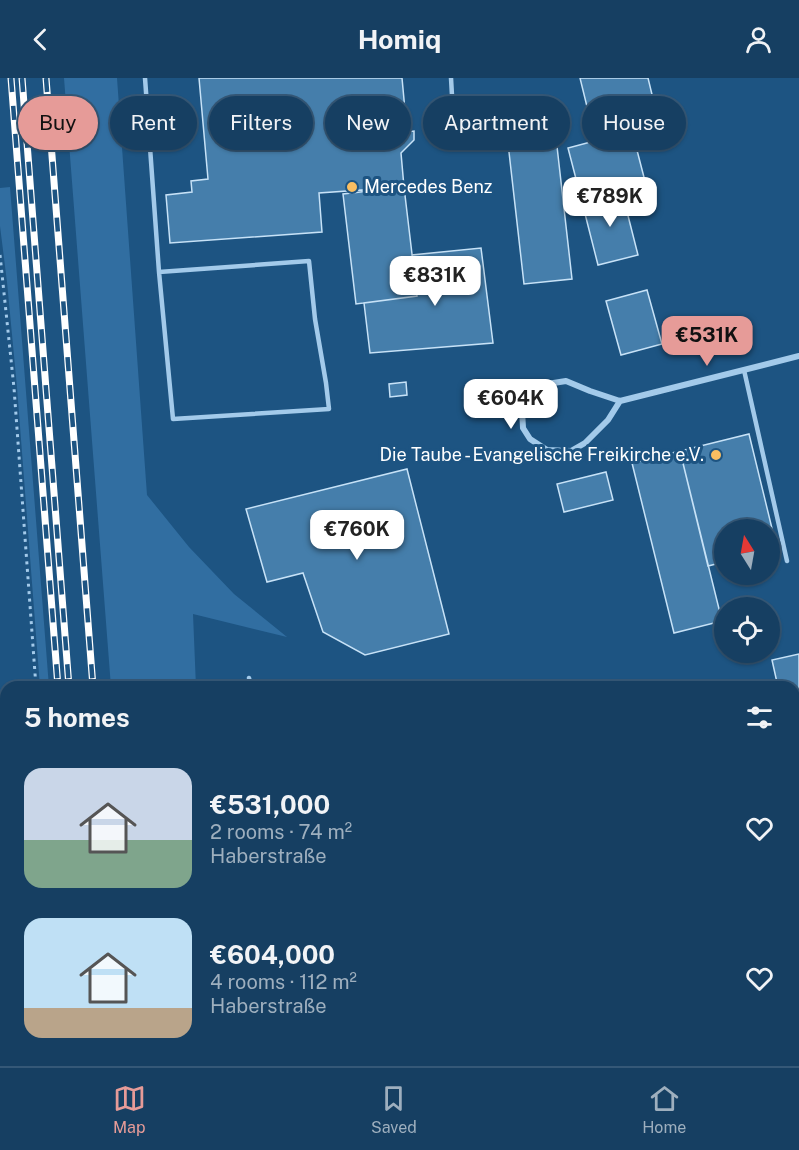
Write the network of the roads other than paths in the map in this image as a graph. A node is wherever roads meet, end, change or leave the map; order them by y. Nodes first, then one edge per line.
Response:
1 (145, 78) edge
2 (451, 78) edge
3 (452, 96) edge
4 (159, 272) junction
5 (799, 356) edge
6 (744, 370) junction
7 (620, 401) junction
8 (787, 561) dead end
9 (249, 678) dead end
10 (250, 681) edge

1 - 4 lane
2 - 3 lane
4 - 4 lane
5 - 6 street
6 - 7 street
6 - 8 lane
7 - 7 street
9 - 10 lane

